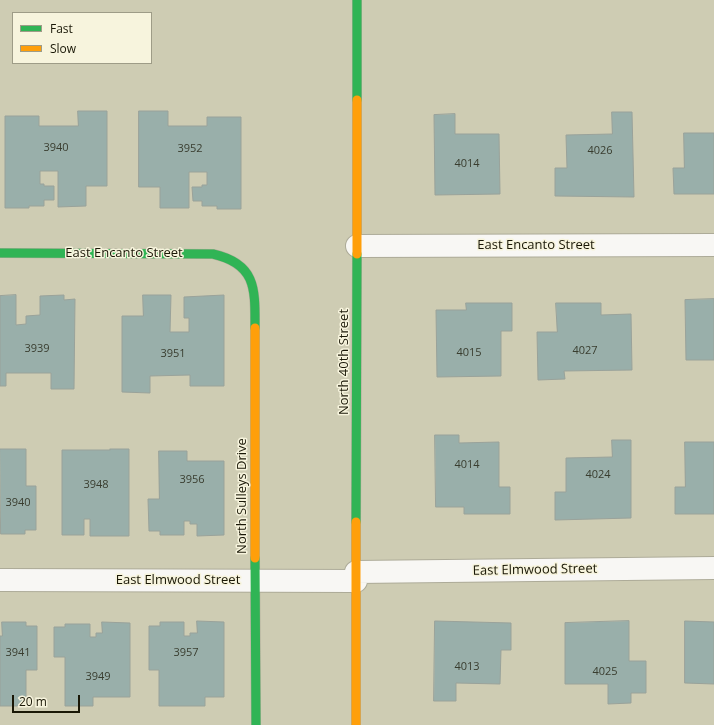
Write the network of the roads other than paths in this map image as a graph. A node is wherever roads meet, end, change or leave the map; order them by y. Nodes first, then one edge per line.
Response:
1 (357, 0) edge
2 (714, 245) edge
3 (357, 246) junction
4 (0, 253) edge
5 (244, 269) joint
6 (714, 568) edge
7 (356, 577) junction
8 (0, 580) edge
9 (255, 581) junction
10 (256, 725) edge
11 (356, 725) edge

1 - 3 street, North 40th Street
2 - 3 street, East Encanto Street
3 - 7 street, North 40th Street
4 - 5 street, East Encanto Street
5 - 9 street, North Sulleys Drive
6 - 7 street, East Elmwood Street
7 - 9 street, East Elmwood Street
7 - 11 street, North 40th Street
8 - 9 street, East Elmwood Street
9 - 10 street, North Sulleys Drive

